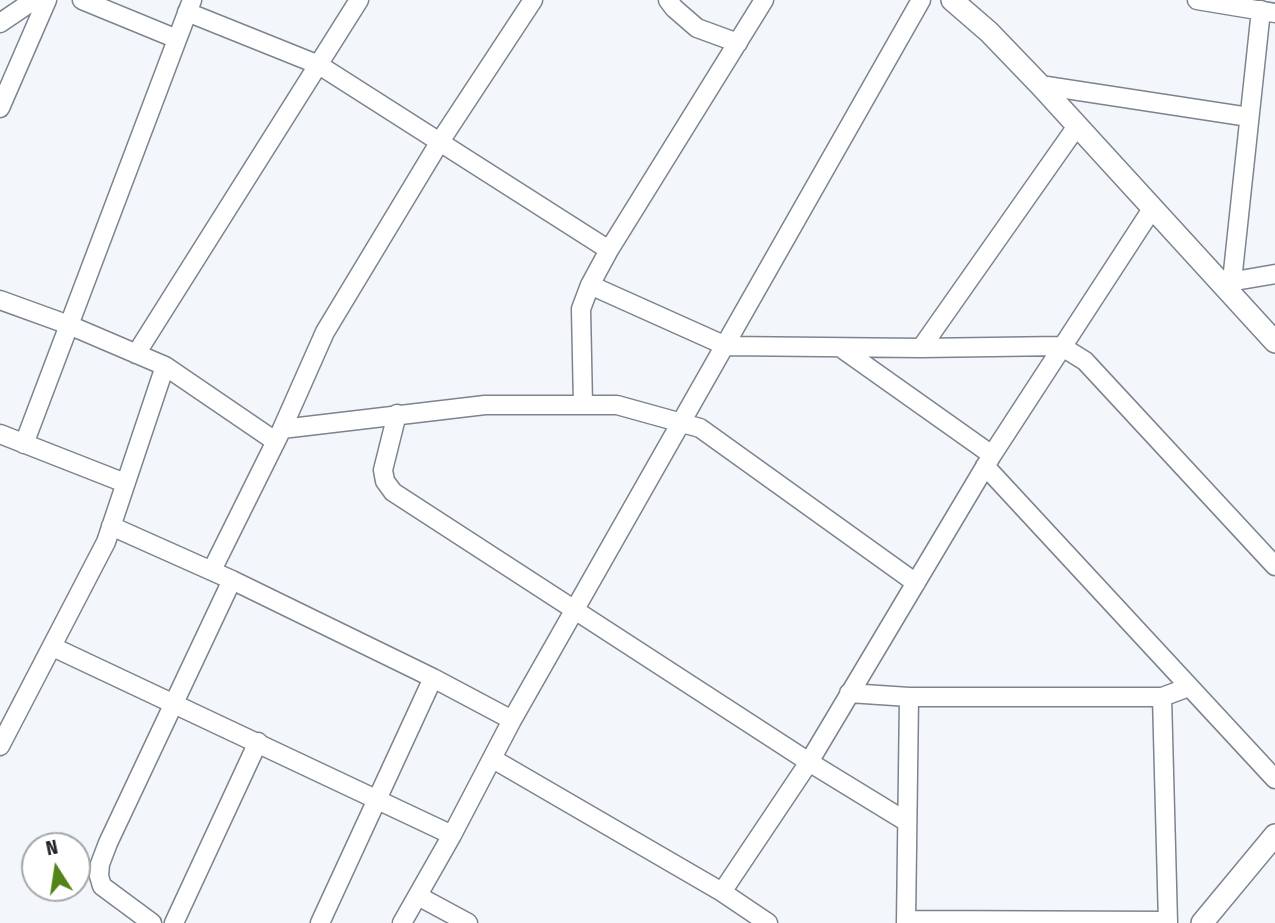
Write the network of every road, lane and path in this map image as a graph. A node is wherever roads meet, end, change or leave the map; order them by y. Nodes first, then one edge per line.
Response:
1 (34, 0) edge
2 (47, 0) edge
3 (82, 0) edge
4 (359, 0) edge
5 (533, 0) edge
6 (668, 0) edge
7 (764, 0) edge
8 (921, 0) edge
9 (952, 0) edge
10 (1197, 0) edge
11 (190, 6) edge
12 (1268, 11) edge
13 (0, 23) edge
14 (177, 39) junction
15 (737, 43) junction
16 (319, 65) junction
17 (1040, 85) junction
18 (0, 108) edge
19 (1249, 117) junction
20 (1077, 126) junction
21 (439, 143) junction
22 (1152, 209) junction
23 (609, 250) junction
24 (1275, 274) edge
25 (1226, 282) junction
26 (590, 285) junction
27 (0, 300) edge
28 (69, 325) junction
29 (1275, 342) edge
30 (726, 346) junction
31 (1061, 346) junction
32 (841, 348) junction
33 (921, 348) junction
34 (136, 354) junction
35 (165, 366) junction
36 (583, 405) junction
37 (397, 414) junction
38 (682, 422) junction
39 (0, 434) edge
40 (278, 435) junction
41 (24, 444) junction
42 (988, 460) junction
43 (125, 483) junction
44 (111, 526) junction
45 (1275, 566) edge
46 (212, 570) junction
47 (232, 580) junction
48 (916, 583) junction
49 (576, 610) junction
50 (53, 647) junction
51 (433, 678) junction
52 (1189, 687) junction
53 (849, 693) junction
54 (909, 697) junction
55 (1162, 697) junction
56 (173, 703) junction
57 (512, 720) junction
58 (258, 743) junction
59 (0, 746) edge
60 (493, 759) junction
61 (809, 762) junction
62 (1275, 779) edge
63 (377, 798) junction
64 (907, 822) junction
65 (452, 835) junction
66 (1275, 835) edge
67 (722, 892) junction
68 (418, 896) junction
69 (747, 917) edge
70 (906, 921) edge
71 (1167, 922) edge
72 (152, 923) edge
73 (174, 923) edge
74 (320, 923) edge
75 (402, 923) edge
76 (468, 923) edge
77 (768, 923) edge
78 (1202, 923) edge

1 - 13 street
2 - 18 street
3 - 14 street
4 - 16 street
5 - 21 street
6 - 15 street
7 - 15 street
8 - 30 street
9 - 17 street
10 - 12 street
11 - 14 street
11 - 16 street
12 - 19 street
14 - 28 street
15 - 23 street
16 - 21 street
16 - 34 street
17 - 19 street
17 - 20 street
19 - 25 street
20 - 22 street
20 - 33 street
21 - 23 street
21 - 40 street
22 - 25 street
22 - 31 street
23 - 26 street
24 - 25 street
25 - 29 street
26 - 30 street
26 - 36 street
27 - 28 street
28 - 34 street
28 - 41 street
30 - 32 street
30 - 38 street
31 - 33 street
31 - 42 street
31 - 45 street
32 - 33 street
32 - 42 street
34 - 35 street
35 - 40 street
35 - 43 street
36 - 37 street
36 - 38 street
37 - 40 street
37 - 49 street
38 - 48 street
38 - 49 street
39 - 41 street
40 - 46 street
41 - 43 street
42 - 48 street
42 - 52 street
43 - 44 street
44 - 46 street
44 - 50 street
46 - 47 street
47 - 51 street
47 - 56 street
48 - 53 street
49 - 57 street
49 - 61 street
50 - 56 street
50 - 59 street
51 - 57 street
51 - 63 street
52 - 55 street
52 - 62 street
53 - 54 street
53 - 61 street
54 - 55 street
54 - 64 street
55 - 71 street
56 - 58 street
56 - 72 street
57 - 60 street
58 - 63 street
58 - 73 street
60 - 65 street
60 - 67 street
61 - 64 street
61 - 67 street
63 - 65 street
63 - 74 street
64 - 70 street
65 - 68 street
66 - 78 street
67 - 69 street
68 - 75 street
68 - 76 street
69 - 77 street
70 - 71 street

